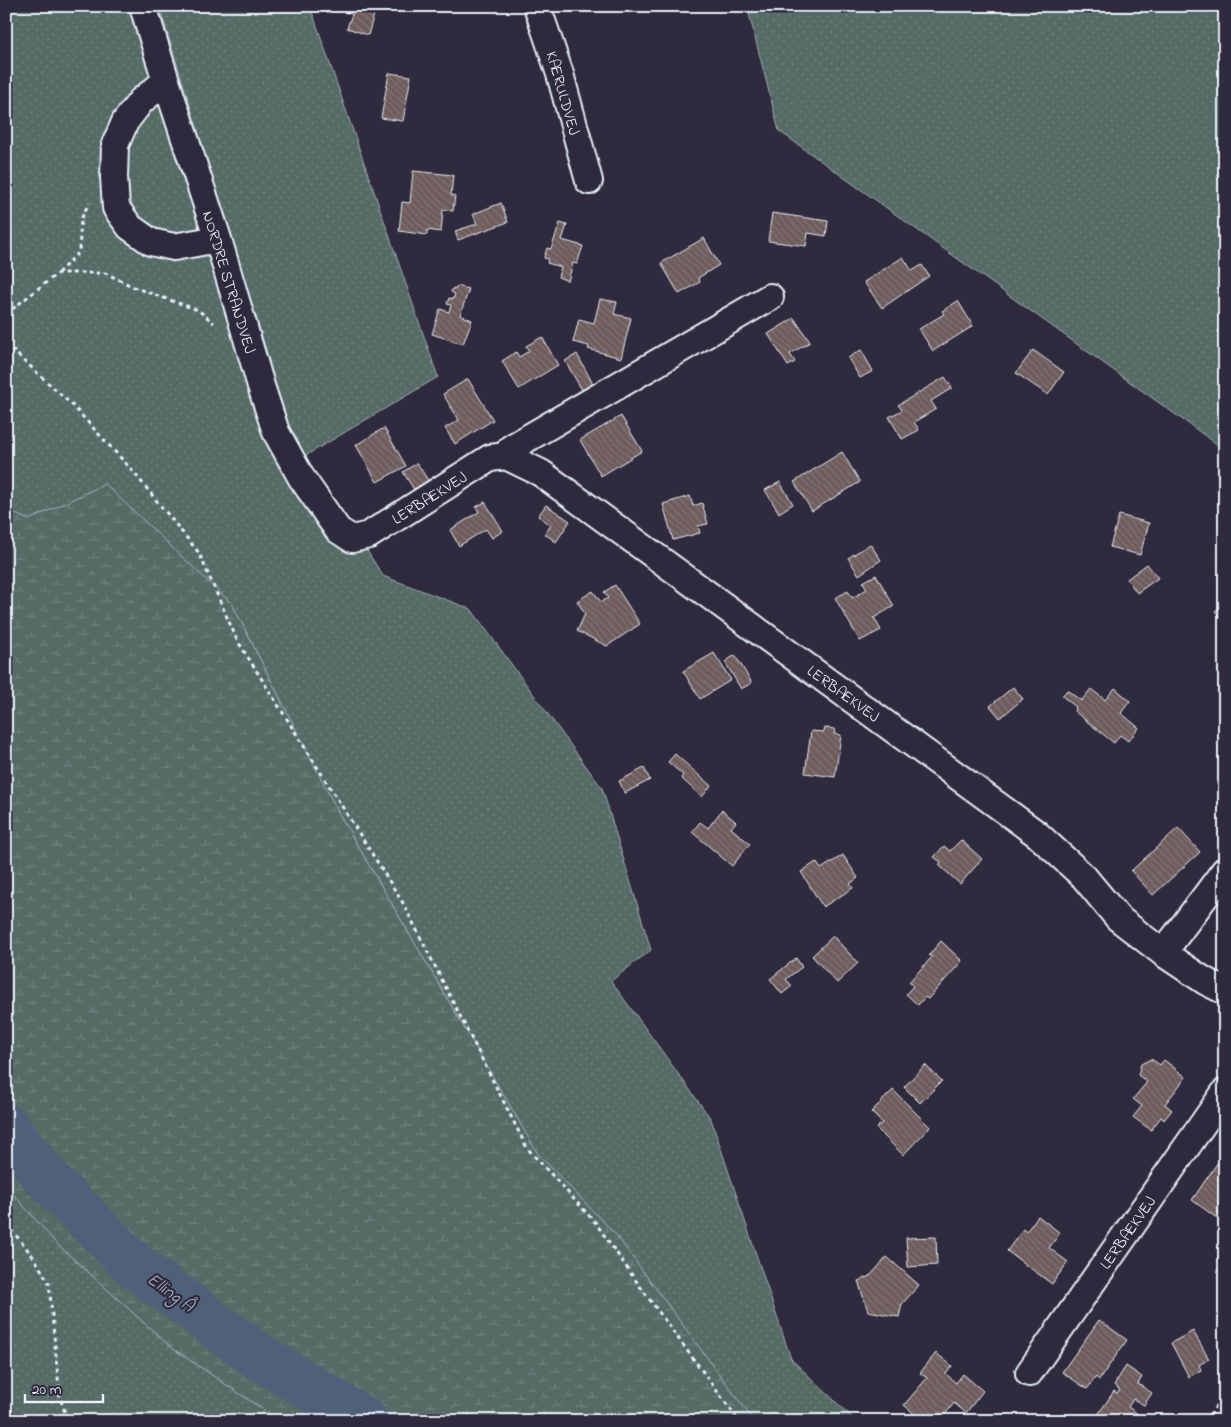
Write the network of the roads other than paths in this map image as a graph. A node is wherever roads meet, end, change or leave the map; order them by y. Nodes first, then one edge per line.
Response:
1 (143, 6) edge
2 (537, 6) edge
3 (166, 82) junction
4 (589, 180) dead end
5 (218, 239) junction
6 (770, 297) dead end
7 (506, 456) junction
8 (352, 539) joint
9 (1225, 870) edge
10 (1163, 953) junction
11 (1225, 991) edge
12 (1225, 1092) edge
13 (1029, 1372) dead end

1 - 3 street, NORDRE STRANDVEJ
2 - 4 street, KÆRULDVEJ
3 - 5 street, NORDRE STRANDVEJ
3 - 5 street
5 - 8 street, NORDRE STRANDVEJ
6 - 7 street, LERBÆKVEJ
7 - 8 street, LERBÆKVEJ
7 - 10 street, LERBÆKVEJ
9 - 10 street
10 - 11 street, LERBÆKVEJ
12 - 13 street, LERBÆKVEJ

